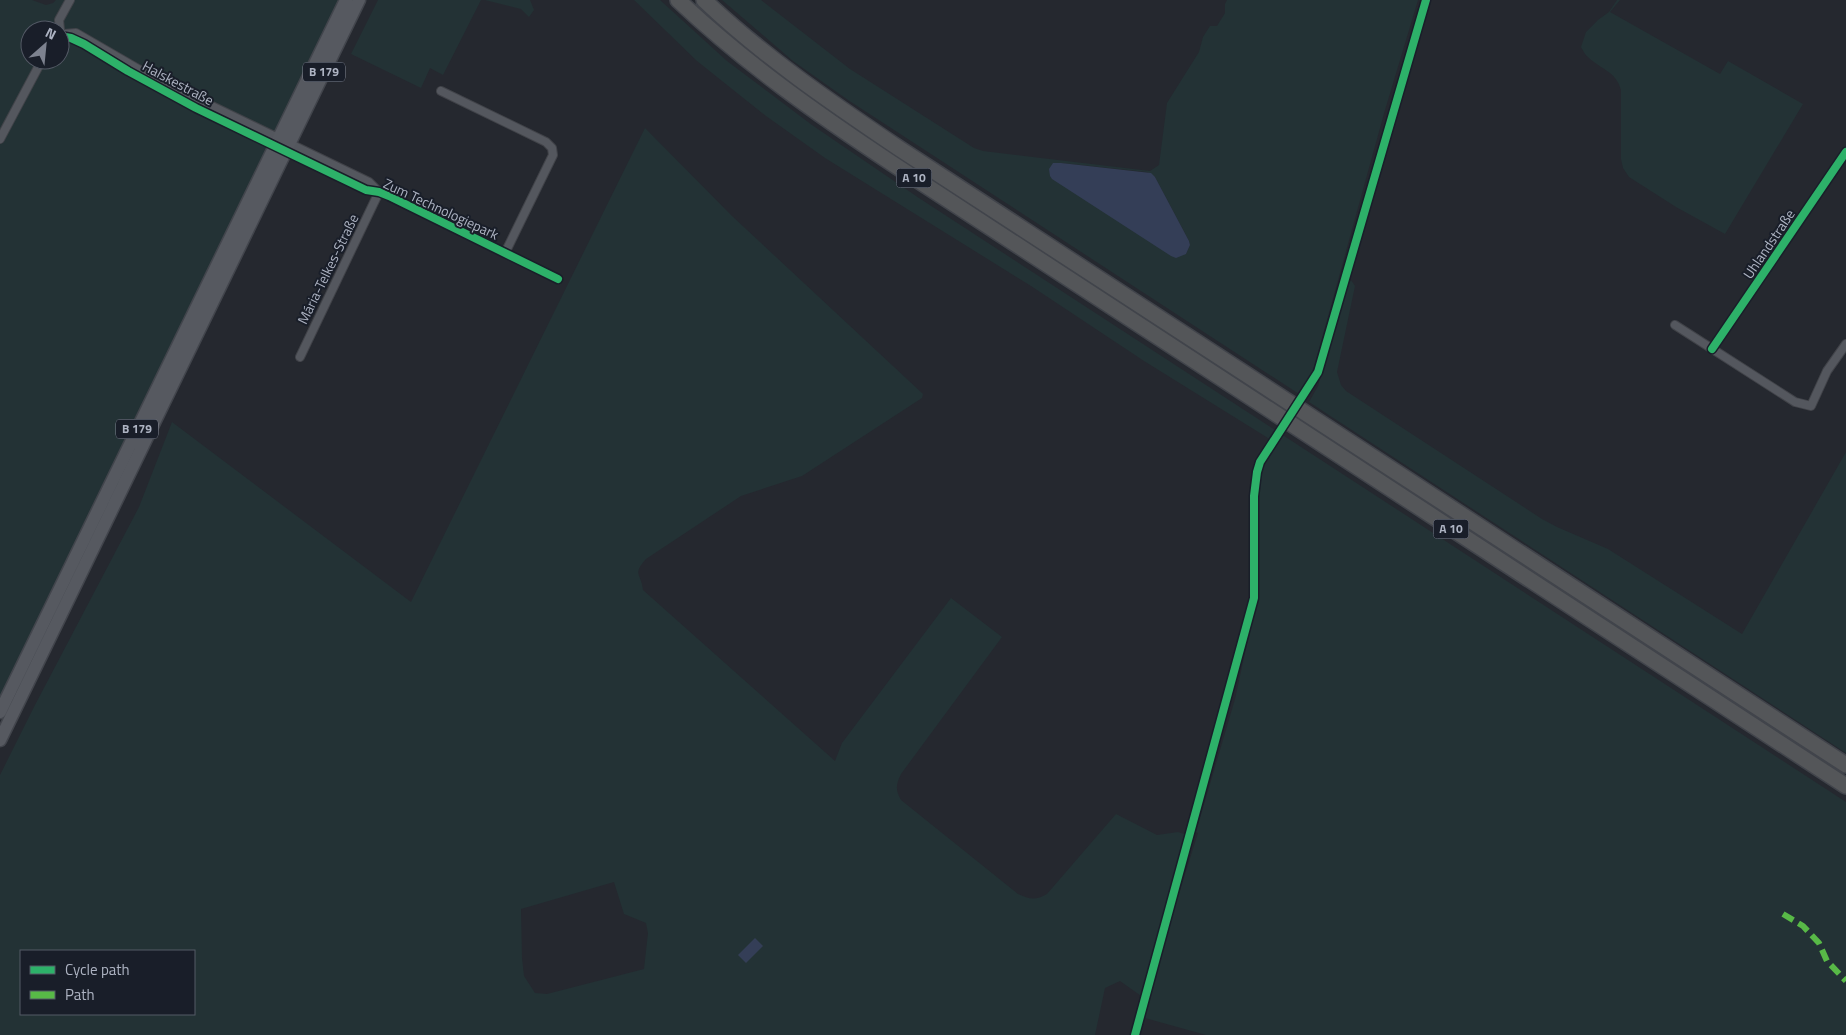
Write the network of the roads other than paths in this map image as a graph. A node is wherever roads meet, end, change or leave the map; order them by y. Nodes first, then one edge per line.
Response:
1 (70, 0) edge
2 (346, 0) edge
3 (359, 0) edge
4 (678, 0) edge
5 (704, 0) edge
6 (59, 20) edge
7 (70, 33) edge
8 (37, 70) edge
9 (441, 91) dead end
10 (0, 139) edge
11 (282, 144) junction
12 (1846, 152) edge
13 (379, 192) junction
14 (505, 253) junction
15 (558, 279) dead end
16 (1675, 325) dead end
17 (1846, 344) edge
18 (1712, 349) junction
19 (300, 357) dead end
20 (0, 712) edge
21 (0, 740) edge
22 (1846, 765) edge
23 (1846, 786) edge

1 - 6 street
2 - 11 main road, B 179
3 - 11 main road, B 179
4 - 23 highway, A 10
5 - 22 highway, A 10
7 - 11 street, Halskestraße
8 - 10 street
9 - 14 street
11 - 13 street, Zum Technologiepark
11 - 20 main road, B 179
11 - 21 main road, B 179
12 - 18 street, Uhlandstraße
13 - 14 street, Zum Technologiepark
13 - 19 street, Mária-Telkes-Straße
14 - 15 street, Zum Technologiepark
16 - 18 street
17 - 18 street

